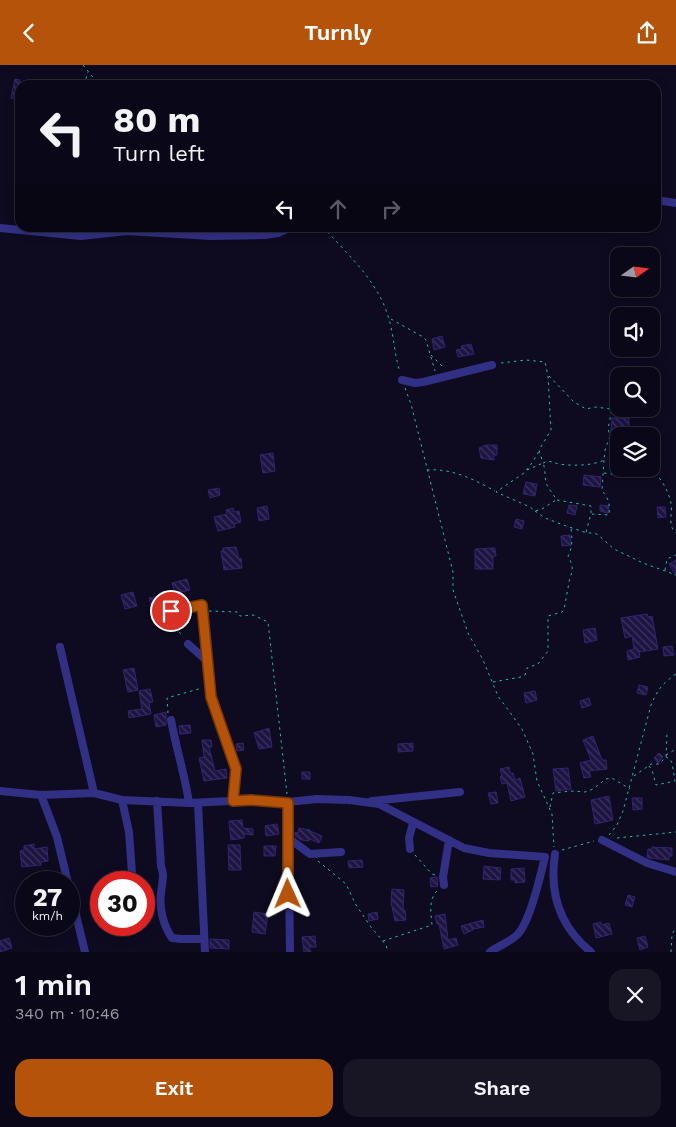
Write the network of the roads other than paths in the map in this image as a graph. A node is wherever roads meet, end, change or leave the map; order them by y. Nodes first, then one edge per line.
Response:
1 (661, 202) edge
2 (676, 203) edge
3 (0, 228) edge
4 (15, 229) edge
5 (40, 232) edge
6 (118, 232) edge
7 (144, 232) edge
8 (280, 232) edge
9 (492, 365) road end
10 (402, 380) road end
11 (155, 615) road end
12 (188, 644) road end
13 (60, 647) dead end
14 (207, 661) junction
15 (171, 720) road end
16 (0, 791) edge
17 (460, 792) dead end
18 (94, 793) junction
19 (41, 795) junction
20 (122, 800) junction
21 (157, 801) junction
22 (233, 801) junction
23 (367, 801) junction
24 (189, 803) junction
25 (198, 803) junction
26 (288, 803) junction
27 (413, 823) junction
28 (287, 837) junction
29 (603, 839) road end
30 (449, 841) junction
31 (410, 849) road end
32 (341, 852) dead end
33 (555, 853) road end
34 (65, 871) edge
35 (132, 871) edge
36 (676, 872) edge
37 (443, 881) road end
38 (80, 931) edge
39 (204, 939) junction
40 (85, 952) edge
41 (205, 952) edge
42 (290, 952) edge
43 (490, 952) edge
44 (590, 952) edge

1 - 2 street
3 - 4 street
5 - 6 street
7 - 8 street
9 - 10 street
11 - 14 street
12 - 14 street
13 - 18 street
14 - 22 street
15 - 24 street
16 - 19 street
17 - 23 street
18 - 19 street
18 - 20 street
19 - 34 street
20 - 21 street
20 - 35 street
21 - 24 street
21 - 39 street
22 - 25 street
22 - 26 street
23 - 26 street
23 - 27 street
24 - 25 street
25 - 39 street
26 - 28 street
27 - 30 street
27 - 31 street
28 - 32 street
28 - 42 street
29 - 36 street
30 - 37 street
30 - 43 street
33 - 44 street
38 - 40 street
39 - 41 street

